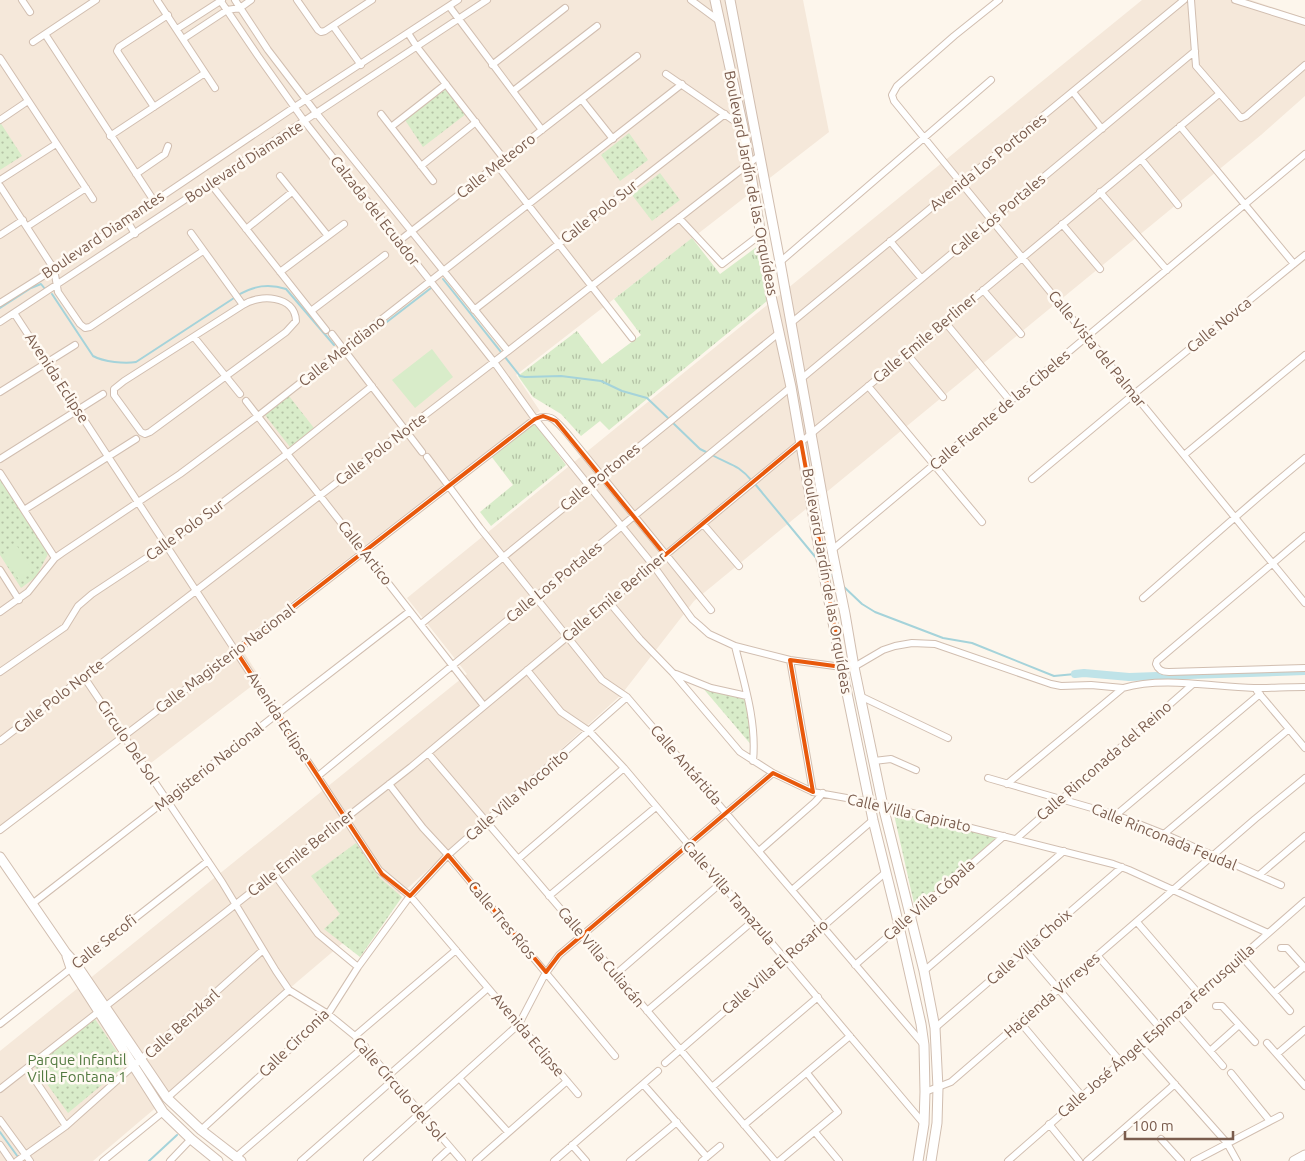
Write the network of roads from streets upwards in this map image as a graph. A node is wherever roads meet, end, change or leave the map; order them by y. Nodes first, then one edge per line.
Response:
1 (22, 0) edge
2 (96, 0) edge
3 (157, 0) edge
4 (221, 0) edge
5 (235, 0) edge
6 (251, 0) edge
7 (297, 0) edge
8 (372, 0) edge
9 (458, 0) edge
10 (487, 0) edge
11 (692, 0) edge
12 (715, 0) edge
13 (730, 0) edge
14 (1000, 0) edge
15 (1184, 0) edge
16 (1191, 0) edge
17 (1235, 0) edge
18 (449, 6) junction
19 (240, 8) junction
20 (565, 8) dead end
21 (227, 10) junction
22 (30, 12) dead end
23 (168, 15) junction
24 (457, 20) junction
25 (718, 20) junction
26 (1305, 22) edge
27 (333, 26) junction
28 (597, 26) dead end
29 (177, 29) junction
30 (408, 33) junction
31 (45, 34) junction
32 (183, 38) junction
33 (33, 42) dead end
34 (417, 47) junction
35 (268, 50) junction
36 (1195, 51) junction
37 (258, 56) junction
38 (637, 56) dead end
39 (0, 58) edge
40 (1305, 64) edge
41 (360, 65) junction
42 (492, 65) junction
43 (205, 73) junction
44 (666, 74) dead end
45 (991, 80) dead end
46 (446, 84) junction
47 (682, 84) junction
48 (215, 88) dead end
49 (513, 91) junction
50 (1073, 92) junction
51 (1219, 94) junction
52 (306, 100) junction
53 (582, 100) junction
54 (28, 101) junction
55 (154, 107) junction
56 (294, 108) junction
57 (317, 114) junction
58 (381, 114) dead end
59 (725, 114) junction
60 (0, 120) edge
61 (304, 122) junction
62 (476, 122) junction
63 (1180, 126) junction
64 (391, 127) junction
65 (743, 127) junction
66 (1102, 128) junction
67 (542, 130) junction
68 (110, 136) junction
69 (924, 138) junction
70 (613, 139) junction
71 (56, 144) junction
72 (168, 146) dead end
73 (1305, 154) edge
74 (760, 155) junction
75 (504, 159) junction
76 (1140, 159) junction
77 (748, 164) junction
78 (497, 165) junction
79 (421, 166) junction
80 (136, 174) junction
81 (280, 176) dead end
82 (0, 180) edge
83 (433, 181) dead end
84 (210, 184) junction
85 (961, 184) junction
86 (0, 186) edge
87 (86, 188) junction
88 (292, 192) junction
89 (1100, 192) junction
90 (93, 199) dead end
91 (154, 201) junction
92 (528, 205) junction
93 (1178, 205) dead end
94 (1245, 205) junction
95 (679, 218) junction
96 (126, 219) junction
97 (23, 220) junction
98 (991, 220) junction
99 (344, 224) dead end
100 (1062, 224) junction
101 (28, 226) junction
102 (246, 229) junction
103 (411, 231) junction
104 (191, 233) dead end
105 (135, 234) junction
106 (0, 235) edge
107 (760, 235) junction
108 (328, 236) junction
109 (399, 241) junction
110 (890, 241) junction
111 (559, 244) junction
112 (203, 251) junction
113 (385, 255) dead end
114 (1022, 258) junction
115 (1304, 259) edge
116 (780, 262) junction
117 (1294, 264) junction
118 (54, 269) junction
119 (1100, 269) dead end
120 (1167, 270) junction
121 (443, 271) junction
122 (280, 272) junction
123 (921, 278) junction
124 (430, 282) junction
125 (57, 286) junction
126 (592, 286) junction
127 (983, 290) junction
128 (0, 303) edge
129 (241, 303) junction
130 (474, 310) junction
131 (311, 311) junction
132 (14, 313) junction
133 (0, 322) edge
134 (945, 322) junction
135 (792, 323) junction
136 (326, 330) dead end
137 (780, 332) junction
138 (332, 334) dead end
139 (1021, 334) dead end
140 (194, 337) junction
141 (1087, 337) junction
142 (632, 338) dead end
143 (75, 345) dead end
144 (344, 349) junction
145 (508, 351) junction
146 (907, 354) junction
147 (1305, 355) edge
148 (47, 362) junction
149 (494, 362) junction
150 (226, 377) junction
151 (801, 378) junction
152 (372, 386) junction
153 (868, 386) junction
154 (791, 387) junction
155 (0, 392) edge
156 (103, 394) dead end
157 (240, 394) dead end
158 (1134, 394) junction
159 (943, 398) dead end
160 (246, 401) dead end
161 (1010, 402) junction
162 (78, 409) junction
163 (258, 416) junction
164 (535, 419) junction
165 (406, 430) junction
166 (811, 433) junction
167 (136, 439) dead end
168 (801, 442) junction
169 (287, 454) junction
170 (1184, 455) junction
171 (108, 457) junction
172 (1305, 458) edge
173 (0, 459) edge
174 (934, 465) junction
175 (0, 473) edge
176 (601, 476) junction
177 (1032, 480) dead end
178 (449, 486) junction
179 (589, 486) junction
180 (320, 496) junction
181 (138, 501) junction
182 (24, 510) junction
183 (634, 516) junction
184 (1236, 518) junction
185 (982, 522) dead end
186 (703, 524) junction
187 (622, 526) junction
188 (1305, 536) edge
189 (166, 545) junction
190 (832, 550) junction
191 (364, 552) junction
192 (665, 555) junction
193 (502, 556) junction
194 (55, 558) junction
195 (1272, 563) junction
196 (653, 565) junction
197 (739, 566) dead end
198 (0, 570) edge
199 (196, 591) junction
200 (536, 597) junction
201 (1143, 598) dead end
202 (1304, 599) edge
203 (19, 600) junction
204 (609, 602) junction
205 (711, 610) dead end
206 (410, 611) junction
207 (0, 612) edge
208 (420, 624) junction
209 (567, 636) junction
210 (735, 646) junction
211 (236, 651) junction
212 (790, 660) junction
213 (453, 665) junction
214 (842, 667) junction
215 (854, 667) junction
216 (1305, 668) edge
217 (527, 670) junction
218 (0, 672) edge
219 (673, 673) junction
220 (84, 676) junction
221 (1193, 684) junction
222 (1305, 687) edge
223 (1123, 688) junction
224 (1255, 688) junction
225 (1260, 694) junction
226 (627, 696) junction
227 (747, 696) junction
228 (860, 696) junction
229 (484, 706) junction
230 (277, 714) junction
231 (1289, 730) junction
232 (589, 731) junction
233 (124, 736) junction
234 (948, 738) dead end
235 (0, 741) edge
236 (1305, 748) edge
237 (428, 753) junction
238 (753, 761) junction
239 (874, 761) junction
240 (624, 768) junction
241 (916, 770) dead end
242 (773, 773) junction
243 (318, 776) junction
244 (988, 778) dead end
245 (1305, 778) edge
246 (389, 784) junction
247 (1007, 784) junction
248 (813, 792) junction
249 (823, 794) junction
250 (1061, 799) junction
251 (167, 800) junction
252 (869, 802) junction
253 (883, 806) junction
254 (656, 807) junction
255 (727, 812) junction
256 (1116, 815) junction
257 (345, 818) junction
258 (873, 820) junction
259 (486, 822) junction
260 (0, 830) edge
261 (1164, 834) junction
262 (1004, 836) junction
263 (1305, 836) edge
264 (1016, 839) junction
265 (688, 845) junction
266 (759, 851) junction
267 (1064, 851) junction
268 (448, 855) junction
269 (1214, 856) junction
270 (0, 857) edge
271 (518, 859) junction
272 (208, 861) junction
273 (1122, 867) junction
274 (886, 872) junction
275 (274, 874) junction
276 (1258, 875) junction
277 (222, 882) joint
278 (721, 883) junction
279 (1281, 885) dead end
280 (792, 890) junction
281 (1174, 890) junction
282 (410, 896) junction
283 (550, 896) junction
284 (1305, 901) edge
285 (32, 904) junction
286 (236, 904) junction
287 (910, 916) junction
288 (753, 921) junction
289 (1137, 922) junction
290 (823, 926) junction
291 (898, 927) junction
292 (1268, 933) junction
293 (583, 935) junction
294 (1281, 948) dead end
295 (263, 950) junction
296 (456, 950) junction
297 (1025, 950) junction
298 (1098, 956) junction
299 (1242, 957) junction
300 (785, 958) junction
301 (855, 965) junction
302 (73, 966) junction
303 (358, 967) junction
304 (1304, 967) edge
305 (546, 972) junction
306 (924, 972) junction
307 (616, 974) junction
308 (488, 988) junction
309 (1058, 989) junction
310 (289, 990) junction
311 (1274, 993) junction
312 (1199, 994) junction
313 (818, 997) junction
314 (1216, 1006) dead end
315 (102, 1009) junction
316 (647, 1011) junction
317 (1290, 1011) dead end
318 (1177, 1013) junction
319 (328, 1014) junction
320 (1020, 1022) junction
321 (0, 1024) edge
322 (519, 1024) junction
323 (1239, 1025) junction
324 (936, 1028) junction
325 (1160, 1028) junction
326 (1305, 1030) edge
327 (355, 1036) junction
328 (850, 1036) junction
329 (1255, 1042) dead end
330 (1267, 1043) dead end
331 (924, 1045) junction
332 (1140, 1045) junction
333 (365, 1046) junction
334 (680, 1050) junction
335 (1210, 1051) junction
336 (1277, 1054) junction
337 (615, 1056) dead end
338 (141, 1060) junction
339 (1121, 1062) junction
340 (665, 1063) dead end
341 (1223, 1066) dead end
342 (133, 1067) junction
343 (27, 1068) junction
344 (658, 1071) dead end
345 (807, 1073) junction
346 (1231, 1073) dead end
347 (391, 1077) junction
348 (459, 1078) junction
349 (567, 1081) junction
350 (643, 1084) junction
351 (1175, 1084) junction
352 (1305, 1086) edge
353 (712, 1087) junction
354 (938, 1088) junction
355 (0, 1089) edge
356 (926, 1092) junction
357 (578, 1094) dead end
358 (1082, 1096) junction
359 (167, 1098) junction
360 (163, 1112) junction
361 (420, 1113) junction
362 (186, 1116) junction
363 (1280, 1116) dead end
364 (0, 1120) edge
365 (1270, 1121) junction
366 (677, 1122) junction
367 (924, 1124) junction
368 (1049, 1124) junction
369 (744, 1125) junction
370 (66, 1126) junction
371 (176, 1126) junction
372 (201, 1130) junction
373 (508, 1132) junction
374 (815, 1132) junction
375 (191, 1139) junction
376 (1161, 1139) dead end
377 (1227, 1143) junction
378 (0, 1145) edge
379 (572, 1146) junction
380 (720, 1146) dead end
381 (450, 1148) junction
382 (1305, 1155) edge
383 (22, 1157) edge
384 (238, 1159) edge
385 (704, 1159) edge
386 (1010, 1160) edge
387 (11, 1161) edge
388 (30, 1161) edge
389 (103, 1161) edge
390 (170, 1161) edge
391 (218, 1161) edge
392 (301, 1161) edge
393 (367, 1161) edge
394 (436, 1161) edge
395 (462, 1161) edge
396 (476, 1161) edge
397 (554, 1161) edge
398 (586, 1161) edge
399 (630, 1161) edge
400 (775, 1161) edge
401 (779, 1161) edge
402 (839, 1161) edge
403 (918, 1161) edge
404 (932, 1161) edge
405 (1079, 1161) edge
406 (1087, 1161) edge
407 (1181, 1161) edge
408 (1194, 1161) edge
409 (1237, 1161) edge
410 (1294, 1161) edge

1 - 22 street
2 - 31 street
3 - 23 street
4 - 21 street, Calzada del Ecuador
4 - 29 street
5 - 19 street, Calzada del Ecuador
6 - 19 street
7 - 27 street
8 - 27 street
9 - 18 street, Boulevard Diamante
10 - 24 street, Boulevard Diamante
11 - 25 street
12 - 25 street, Boulevard Jardín de las Orquídeas
13 - 74 street, Boulevard Jardín de las Orquídeas
14 - 69 street, Calle Vista del Palmar
15 - 50 street, Avenida Los Portones
16 - 36 street
17 - 26 street
18 - 24 street, Calle Meteoro
18 - 30 street, Boulevard Diamante
19 - 21 street
19 - 35 street, Calzada del Ecuador
20 - 42 street
21 - 32 street
21 - 37 street, Calzada del Ecuador
23 - 29 street
23 - 55 street
24 - 34 street, Boulevard Diamante
24 - 42 street, Calle Meteoro
25 - 65 street, Boulevard Jardín de las Orquídeas
27 - 41 street
28 - 49 street
29 - 32 street
30 - 34 street
30 - 41 street, Boulevard Diamante
31 - 33 street
31 - 68 street
32 - 43 street
34 - 46 street
34 - 57 street, Boulevard Diamante
35 - 37 street
35 - 52 street, Calzada del Ecuador
36 - 51 street
36 - 66 street, Calle Los Portales
37 - 56 street, Calzada del Ecuador
38 - 53 street
39 - 54 street
40 - 51 street
41 - 52 street, Boulevard Diamante
42 - 49 street, Calle Meteoro
43 - 48 street
43 - 55 street
44 - 47 street
45 - 69 street
46 - 62 street
46 - 64 street
47 - 59 street
47 - 70 street, Calle Meridiano
49 - 67 street, Calle Meteoro
50 - 66 street
50 - 85 street, Avenida Los Portones
51 - 63 street, Calle Emile Berliner
52 - 56 street, Boulevard Diamantes
52 - 57 street, Calzada del Ecuador
53 - 67 street
53 - 70 street
54 - 60 street
54 - 71 street
55 - 68 street
56 - 61 street, Calzada del Ecuador
56 - 91 street, Boulevard Diamantes
57 - 61 street, Boulevard Diamante
57 - 103 street, Calzada del Ecuador
58 - 64 street
59 - 65 street
59 - 111 street, Calle Polo Sur
61 - 84 street, Boulevard Diamante
61 - 109 street, Calzada del Ecuador
62 - 75 street
62 - 79 street
63 - 76 street, Calle Emile Berliner
63 - 94 street
64 - 79 street
65 - 77 street, Boulevard Jardín de las Orquídeas
66 - 98 street, Calle Los Portales
67 - 75 street, Calle Meteoro
68 - 80 street
69 - 85 street, Calle Vista del Palmar
69 - 116 street
70 - 92 street, Calle Meridiano
71 - 82 street
71 - 87 street
72 - 80 street
73 - 94 street, Calle Fuente de las Cibeles
74 - 77 street, Calle Polo Norte
74 - 116 street, Boulevard Jardín de las Orquídeas
75 - 78 street, Calle Meteoro
76 - 89 street, Calle Emile Berliner
76 - 93 street
77 - 95 street, Calle Polo Norte
77 - 107 street, Boulevard Jardín de las Orquídeas
78 - 92 street
78 - 103 street, Calle Meteoro
79 - 83 street
80 - 91 street
81 - 88 street
84 - 102 street
84 - 105 street, Boulevard Diamante
85 - 98 street, Calle Vista del Palmar
85 - 110 street, Avenida Los Portones
86 - 97 street
87 - 90 street
87 - 101 street
88 - 102 street
88 - 108 street
89 - 100 street, Calle Emile Berliner
89 - 120 street
91 - 96 street, Boulevard Diamantes
92 - 111 street
92 - 121 street, Calle Meridiano
94 - 117 street
94 - 120 street, Calle Fuente de las Cibeles
95 - 107 street
95 - 126 street, Calle Polo Norte
96 - 105 street
96 - 118 street, Boulevard Diamantes
97 - 101 street
97 - 106 street
98 - 114 street, Calle Vista del Palmar
98 - 123 street, Calle Los Portales
99 - 108 street
100 - 114 street, Calle Emile Berliner
100 - 119 street
101 - 118 street
102 - 122 street
103 - 109 street, Calle Meteoro
103 - 121 street, Calzada del Ecuador
104 - 112 street
105 - 125 street, Boulevard Diamante
107 - 137 street, Boulevard Jardín de las Orquídeas
108 - 122 street
109 - 124 street, Calzada del Ecuador
110 - 123 street
110 - 135 street, Avenida Los Portones
111 - 126 street
111 - 130 street, Calle Polo Sur
112 - 125 street
112 - 129 street
113 - 131 street
114 - 127 street, Calle Emile Berliner
114 - 141 street, Calle Vista del Palmar
115 - 117 street, Calle Novca
116 - 135 street, Boulevard Jardín de las Orquídeas
117 - 158 street, Calle Novca
118 - 125 street
118 - 128 street, Boulevard Diamantes
120 - 141 street, Calle Fuente de las Cibeles
121 - 124 street, Calle Meridiano
121 - 130 street, Calzada del Ecuador
122 - 131 street
123 - 151 street, Calle Los Portales
124 - 144 street, Calle Meridiano
124 - 149 street, Calzada del Ecuador
125 - 132 street, Boulevard Diamante
126 - 142 street
126 - 145 street, Calle Polo Norte
127 - 134 street, Calle Emile Berliner
127 - 139 street
129 - 140 street
129 - 150 street
130 - 145 street, Calzada del Ecuador
131 - 136 street
132 - 133 street, Boulevard Diamante
132 - 148 street, Avenida Eclipse
134 - 146 street, Calle Emile Berliner
134 - 161 street
135 - 151 street, Boulevard Jardín de las Orquídeas
137 - 154 street, Boulevard Jardín de las Orquídeas
137 - 176 street, Calle Portones
138 - 144 street, Calle Antártida
140 - 150 street
140 - 150 street
141 - 158 street, Calle Vista del Palmar
141 - 161 street, Calle Fuente de las Cibeles
143 - 148 street
144 - 152 street, Calle Antártida
144 - 163 street, Calle Meridiano
145 - 149 street, Calle Polo Norte
146 - 153 street, Calle Emile Berliner
146 - 159 street
147 - 170 street
148 - 155 street
148 - 162 street, Avenida Eclipse
149 - 164 street, Calzada del Ecuador
149 - 165 street, Calle Polo Norte
150 - 157 street
151 - 166 street, Boulevard Jardín de las Orquídeas
152 - 165 street, Calle Antártida
152 - 169 street, Calle Polo Sur
153 - 166 street, Calle Emile Berliner
153 - 174 street
154 - 168 street, Boulevard Jardín de las Orquídeas
154 - 183 street, Calle Los Portales
156 - 162 street
158 - 170 street, Calle Vista del Palmar
158 - 177 street, Calle Novca
160 - 163 street, Calle Artico
161 - 174 street, Calle Fuente de las Cibeles
162 - 171 street, Avenida Eclipse
162 - 173 street
163 - 169 street, Calle Artico
163 - 181 street, Calle Meridiano
164 - 176 street
164 - 178 street
164 - 179 street, Calzada del Ecuador
165 - 178 street, Calle Antártida
165 - 180 street, Calle Polo Norte
166 - 168 street, Calle Emile Berliner
166 - 190 street, Boulevard Jardín de las Orquídeas
167 - 171 street
168 - 186 street, Calle Emile Berliner
168 - 214 street, Boulevard Jardín de las Orquídeas
169 - 180 street, Calle Artico
169 - 189 street, Calle Polo Sur
170 - 184 street, Calle Vista del Palmar
171 - 181 street, Avenida Eclipse
171 - 182 street
172 - 184 street
174 - 185 street
174 - 190 street, Calle Fuente de las Cibeles
175 - 182 street
176 - 179 street, Calle Portones
176 - 183 street
178 - 191 street, Calle Magisterio Nacional
178 - 193 street, Calle Antártida
179 - 187 street, Calzada del Ecuador
179 - 193 street, Calle Portones
180 - 191 street, Calle Artico
180 - 199 street, Calle Polo Norte
181 - 189 street, Avenida Eclipse
181 - 194 street, Calle Meridiano
182 - 194 street
183 - 187 street, Calle Los Portales
183 - 192 street
184 - 195 street, Calle Vista del Palmar
184 - 201 street
186 - 192 street, Calle Emile Berliner
186 - 197 street
187 - 196 street, Calzada del Ecuador
187 - 200 street, Calle Los Portales
188 - 195 street
189 - 199 street, Avenida Eclipse
189 - 218 street, Calle Polo Sur
190 - 215 street, Boulevard Jardín de las Orquídeas
191 - 206 street, Calle Artico
191 - 211 street, Calle Magisterio Nacional
192 - 196 street, Calle Emile Berliner
192 - 205 street
193 - 200 street, Calle Antártida
193 - 208 street, Calle Portones
194 - 203 street, Calle Meridiano
195 - 202 street, Calle Vista del Palmar
195 - 216 street
196 - 204 street, Calle Emile Berliner
196 - 210 street, Calzada del Ecuador
198 - 203 street
199 - 211 street, Avenida Eclipse
199 - 220 street, Calle Polo Norte
200 - 209 street, Calle Antártida
200 - 213 street, Calle Los Portales
203 - 207 street, Calle Meridiano
204 - 209 street, Calle Emile Berliner
204 - 219 street, Calle Villa Capirato
206 - 208 street, Calle Artico
206 - 230 street, Magisterio Nacional
208 - 213 street, Calle Artico
209 - 217 street, Calle Emile Berliner
209 - 226 street, Calle Antártida
210 - 212 street, Calzada del Ecuador
210 - 227 street
211 - 230 street, Avenida Eclipse
211 - 233 street, Calle Magisterio Nacional
212 - 214 street, Calzada del Ecuador
212 - 248 street
213 - 229 street, Calle Artico
213 - 243 street, Calle Los Portales
214 - 215 street, Calzada del Ecuador
214 - 252 street, Boulevard Jardín de las Orquídeas
215 - 223 street
215 - 228 street, Boulevard Jardín de las Orquídeas
217 - 229 street, Calle Emile Berliner
217 - 232 street, Calle Villa Tamazula
219 - 227 street
219 - 238 street, Calle Villa Capirato
220 - 233 street, Circulo Del Sol
220 - 235 street, Calle Polo Norte
221 - 223 street
221 - 224 street
221 - 250 street, Calle Rinconada del Reino
222 - 224 street
223 - 247 street
224 - 225 street
225 - 231 street
225 - 256 street
226 - 232 street, Calle Villa Mocorito
226 - 255 street, Calle Antártida
227 - 238 street
228 - 234 street
228 - 239 street, Boulevard Jardín de las Orquídeas
229 - 237 street, Calle Emile Berliner
230 - 243 street, Avenida Eclipse
230 - 251 street, Magisterio Nacional
231 - 236 street
231 - 261 street
232 - 240 street, Calle Villa Tamazula
232 - 259 street, Calle Villa Mocorito
233 - 251 street, Circulo Del Sol
233 - 260 street, Calle Magisterio Nacional
237 - 246 street, Calle Emile Berliner
237 - 259 street, Calle Villa Culiacán
238 - 242 street, Calle Villa Capirato
239 - 241 street
239 - 253 street, Boulevard Jardín de las Orquídeas
240 - 254 street, Calle Villa Tamazula
240 - 271 street
242 - 248 street, Calle Villa Capirato
242 - 255 street
243 - 257 street, Avenida Eclipse
244 - 247 street, Calle Rinconada Feudal
245 - 269 street, Hacienda Virreyes
246 - 257 street, Calle Emile Berliner
246 - 268 street, Calle Tres Ríos
247 - 250 street, Calle Rinconada Feudal
248 - 249 street, Calle Villa Capirato
249 - 252 street, Calle Villa Capirato
249 - 266 street
250 - 256 street, Calle Rinconada Feudal
250 - 264 street, Calle Rinconada del Reino
251 - 272 street, Circulo Del Sol
251 - 285 street, Magisterio Nacional
252 - 253 street, Calle Villa Capirato
252 - 258 street, Boulevard Jardín de las Orquídeas
253 - 262 street, Calle Villa Capirato
253 - 287 street, Boulevard Jardín de las Orquídeas
254 - 265 street, Calle Villa Tamazula
254 - 283 street
255 - 265 street
255 - 266 street, Calle Antártida
256 - 261 street, Calle Rinconada Feudal
257 - 275 street, Calle Emile Berliner
257 - 282 street, Avenida Eclipse
258 - 274 street, Boulevard Jardín de las Orquídeas
258 - 280 street
259 - 268 street, Calle Villa Mocorito
259 - 271 street, Calle Villa Culiacán
261 - 269 street, Calle Rinconada Feudal
262 - 264 street, Calle Villa Capirato
262 - 287 street, Calle Villa Cópala
263 - 276 street
264 - 267 street, Calle Villa Capirato
265 - 278 street, Calle Villa Tamazula
265 - 293 street
266 - 280 street, Calle Antártida
267 - 273 street, Calle Villa Capirato
267 - 306 street
268 - 282 street, Calle Villa Mocorito
268 - 305 street, Calle Tres Ríos
269 - 276 street, Calle Rinconada Feudal
269 - 281 street, Hacienda Virreyes
270 - 285 street
271 - 283 street, Calle Villa Culiacán
272 - 277 street, Circulo Del Sol
272 - 302 street, Calle Secofi
273 - 281 street, Calle Villa Capirato
273 - 297 street, Calle Villa Choix
274 - 290 street, Calle Villa El Rosario
274 - 291 street, Boulevard Jardín de las Orquídeas
275 - 286 street, Calle Emile Berliner
275 - 303 street
276 - 279 street, Calle Rinconada Feudal
277 - 286 street, Calle Círculo del Sol
278 - 288 street, Calle Villa Tamazula
278 - 307 street
280 - 290 street, Calle Antártida
281 - 289 street, Hacienda Virreyes
281 - 292 street, Calle Villa Capirato
282 - 296 street, Avenida Eclipse
282 - 303 street, Calle Circonia
283 - 293 street, Calle Villa Culiacán
284 - 292 street, Calle José Ángel Espinoza Ferrusquilla
285 - 302 street
286 - 295 street, Calle Círculo del Sol
286 - 315 street, Calle Emile Berliner
287 - 291 street, Calle Villa Cópala
287 - 306 street, Boulevard Jardín de las Orquídeas
288 - 300 street, Calle Villa Tamazula
288 - 316 street
289 - 298 street, Hacienda Virreyes
289 - 312 street
290 - 300 street, Calle Villa El Rosario
290 - 301 street, Calle Antártida
291 - 301 street, Calle Villa Cópala
291 - 331 street, Boulevard Jardín de las Orquídeas
292 - 299 street, Calle José Ángel Espinoza Ferrusquilla
293 - 305 street
293 - 307 street, Calle Villa Culiacán
294 - 304 street
295 - 310 street, Calle Círculo del Sol
295 - 338 street, Calle Benzkarl
296 - 308 street, Avenida Eclipse
296 - 327 street
297 - 309 street
297 - 324 street, Calle Villa Choix
298 - 309 street, Hacienda Virreyes
298 - 325 street
299 - 311 street
299 - 312 street, Calle José Ángel Espinoza Ferrusquilla
300 - 313 street, Calle Villa Tamazula
300 - 334 street, Calle Villa El Rosario
301 - 331 street, Calle Antártida
302 - 315 street
302 - 321 street, Calle Secofi
303 - 319 street, Calle Circonia
304 - 311 street
305 - 322 street
305 - 337 street, Calle Tres Ríos
306 - 324 street, Boulevard Jardín de las Orquídeas
307 - 316 street, Calle Villa Culiacán
308 - 322 street, Avenida Eclipse
308 - 347 street
309 - 320 street, Hacienda Virreyes
309 - 339 street
310 - 319 street, Calle Círculo del Sol
310 - 359 street
311 - 317 street
312 - 318 street, Calle José Ángel Espinoza Ferrusquilla
313 - 328 street, Calle Villa Tamazula
313 - 353 street
314 - 323 street
315 - 338 street
315 - 342 street
315 - 343 street, Calle Emile Berliner
316 - 334 street, Calle Villa Culiacán
318 - 325 street, Calle José Ángel Espinoza Ferrusquilla
318 - 335 street
319 - 327 street, Calle Círculo del Sol
319 - 372 street, Calle Circonia
320 - 354 street, Hacienda Virreyes
320 - 358 street
322 - 348 street
322 - 349 street, Avenida Eclipse
323 - 329 street
323 - 335 street
324 - 354 street, Boulevard Jardín de las Orquídeas
325 - 332 street, Calle José Ángel Espinoza Ferrusquilla
326 - 336 street
327 - 333 street, Calle Círculo del Sol
328 - 345 street
328 - 367 street, Calle Villa Tamazula
330 - 336 street
331 - 356 street, Boulevard Jardín de las Orquídeas
332 - 339 street, Calle José Ángel Espinoza Ferrusquilla
332 - 351 street
333 - 347 street, Calle Círculo del Sol
333 - 384 street
334 - 340 street, Calle Villa El Rosario
334 - 353 street, Calle Villa Culiacán
335 - 341 street
336 - 352 street
338 - 342 street, Calle Benzkarl
338 - 359 street
339 - 358 street, Calle José Ángel Espinoza Ferrusquilla
342 - 360 street
342 - 370 street, Calle Benzkarl
343 - 355 street, Calle Emile Berliner
343 - 370 street
344 - 350 street
345 - 369 street
345 - 374 street
346 - 365 street
347 - 361 street, Calle Círculo del Sol
347 - 392 street
348 - 361 street
348 - 373 street
349 - 357 street, Avenida Eclipse
349 - 373 street
350 - 366 street
350 - 379 street
351 - 377 street
351 - 406 street
353 - 369 street, Calle Villa Culiacán
354 - 356 street, Hacienda Virreyes
354 - 404 street, Boulevard Jardín de las Orquídeas
356 - 367 street, Boulevard Jardín de las Orquídeas
358 - 368 street, Calle José Ángel Espinoza Ferrusquilla
359 - 362 street
360 - 371 street
360 - 389 street
361 - 381 street, Calle Círculo del Sol
361 - 393 street
362 - 371 street
362 - 372 street
363 - 365 street
364 - 383 street
365 - 377 street
366 - 385 street
366 - 399 street
367 - 403 street, Boulevard Jardín de las Orquídeas
368 - 386 street, Calle José Ángel Espinoza Ferrusquilla
368 - 405 street
369 - 400 street, Calle Villa Culiacán
370 - 383 street, Calle Benzkarl
371 - 375 street
372 - 384 street
373 - 396 street
374 - 401 street
374 - 402 street
375 - 390 street
375 - 391 street
376 - 407 street
377 - 408 street
377 - 409 street
378 - 387 street
379 - 397 street
379 - 398 street
380 - 385 street
381 - 394 street
381 - 395 street, Calle Círculo del Sol
382 - 410 street
383 - 388 street

